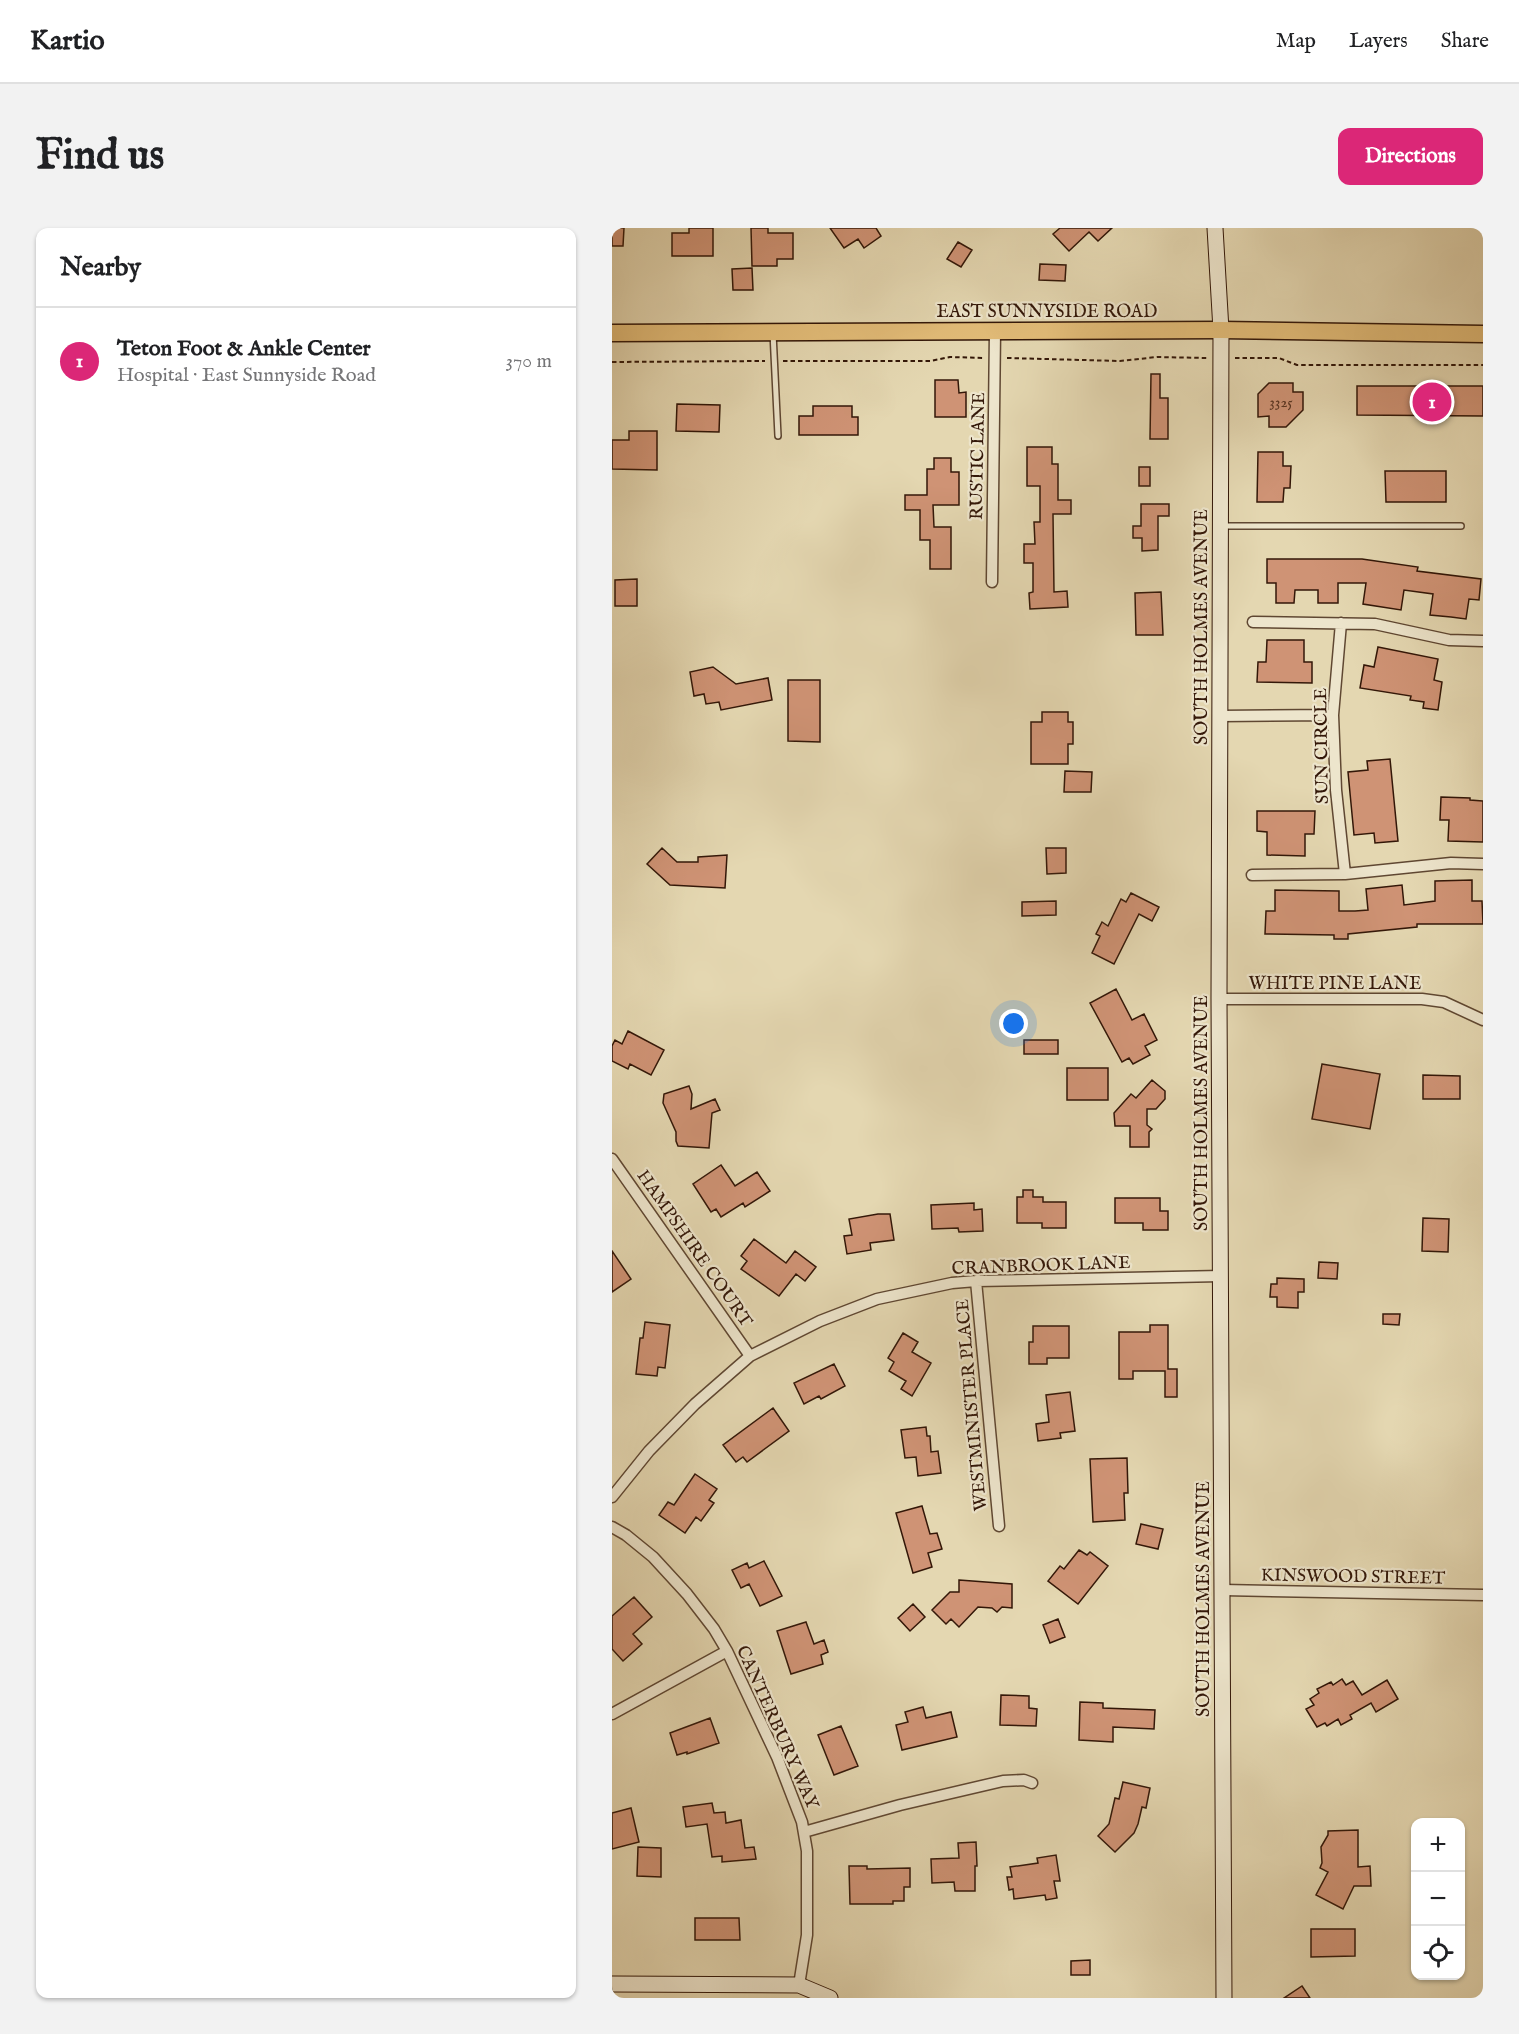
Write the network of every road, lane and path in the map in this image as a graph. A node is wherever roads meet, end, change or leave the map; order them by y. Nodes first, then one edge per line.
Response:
1 (1215, 228) edge
2 (995, 330) junction
3 (1221, 330) junction
4 (773, 332) junction
5 (612, 333) edge
6 (1483, 334) edge
7 (977, 358) dead end
8 (1012, 358) dead end
9 (1194, 358) dead end
10 (1250, 358) dead end
11 (774, 361) junction
12 (612, 362) edge
13 (1483, 365) edge
14 (778, 436) dead end
15 (1221, 526) junction
16 (1461, 526) dead end
17 (992, 582) dead end
18 (1253, 622) dead end
19 (1341, 623) junction
20 (1483, 641) edge
21 (1333, 715) junction
22 (1220, 716) junction
23 (1483, 864) edge
24 (1345, 874) junction
25 (1252, 875) dead end
26 (1219, 999) junction
27 (1483, 1020) edge
28 (612, 1159) edge
29 (1221, 1276) junction
30 (976, 1281) junction
31 (750, 1356) junction
32 (612, 1497) edge
33 (999, 1526) dead end
34 (612, 1527) edge
35 (1222, 1590) junction
36 (1483, 1595) edge
37 (727, 1651) junction
38 (612, 1714) edge
39 (1032, 1783) dead end
40 (804, 1832) junction
41 (612, 1984) edge
42 (799, 1985) junction
43 (830, 1998) edge
44 (1224, 1998) edge

1 - 3 street, SOUTH HOLMES AVENUE
2 - 3 main road, EAST SUNNYSIDE ROAD
2 - 4 main road, EAST SUNNYSIDE ROAD
2 - 17 street, RUSTIC LANE
3 - 6 main road, EAST SUNNYSIDE ROAD
3 - 15 street, SOUTH HOLMES AVENUE
4 - 5 main road, EAST SUNNYSIDE ROAD
4 - 11 lane
7 - 11 path
8 - 9 path
10 - 13 path
11 - 12 path
11 - 14 lane
15 - 16 lane
15 - 22 street, SOUTH HOLMES AVENUE
18 - 19 street
19 - 20 street
19 - 21 street, SUN CIRCLE
21 - 22 street
21 - 24 street, SUN CIRCLE
22 - 26 street, SOUTH HOLMES AVENUE
23 - 24 street
24 - 25 street
26 - 27 street, WHITE PINE LANE
26 - 29 street, SOUTH HOLMES AVENUE
28 - 31 street, HAMPSHIRE COURT
29 - 30 street, CRANBROOK LANE
29 - 35 street, SOUTH HOLMES AVENUE
30 - 31 street, CRANBROOK LANE
30 - 33 street, WESTMINISTER PLACE
31 - 32 street, CRANBROOK LANE
34 - 37 street, CANTERBURY WAY
35 - 36 street, KINSWOOD STREET
35 - 44 street, SOUTH HOLMES AVENUE
37 - 38 street
37 - 40 street, CANTERBURY WAY
39 - 40 street
40 - 42 street, CANTERBURY WAY
41 - 42 street
42 - 43 street

